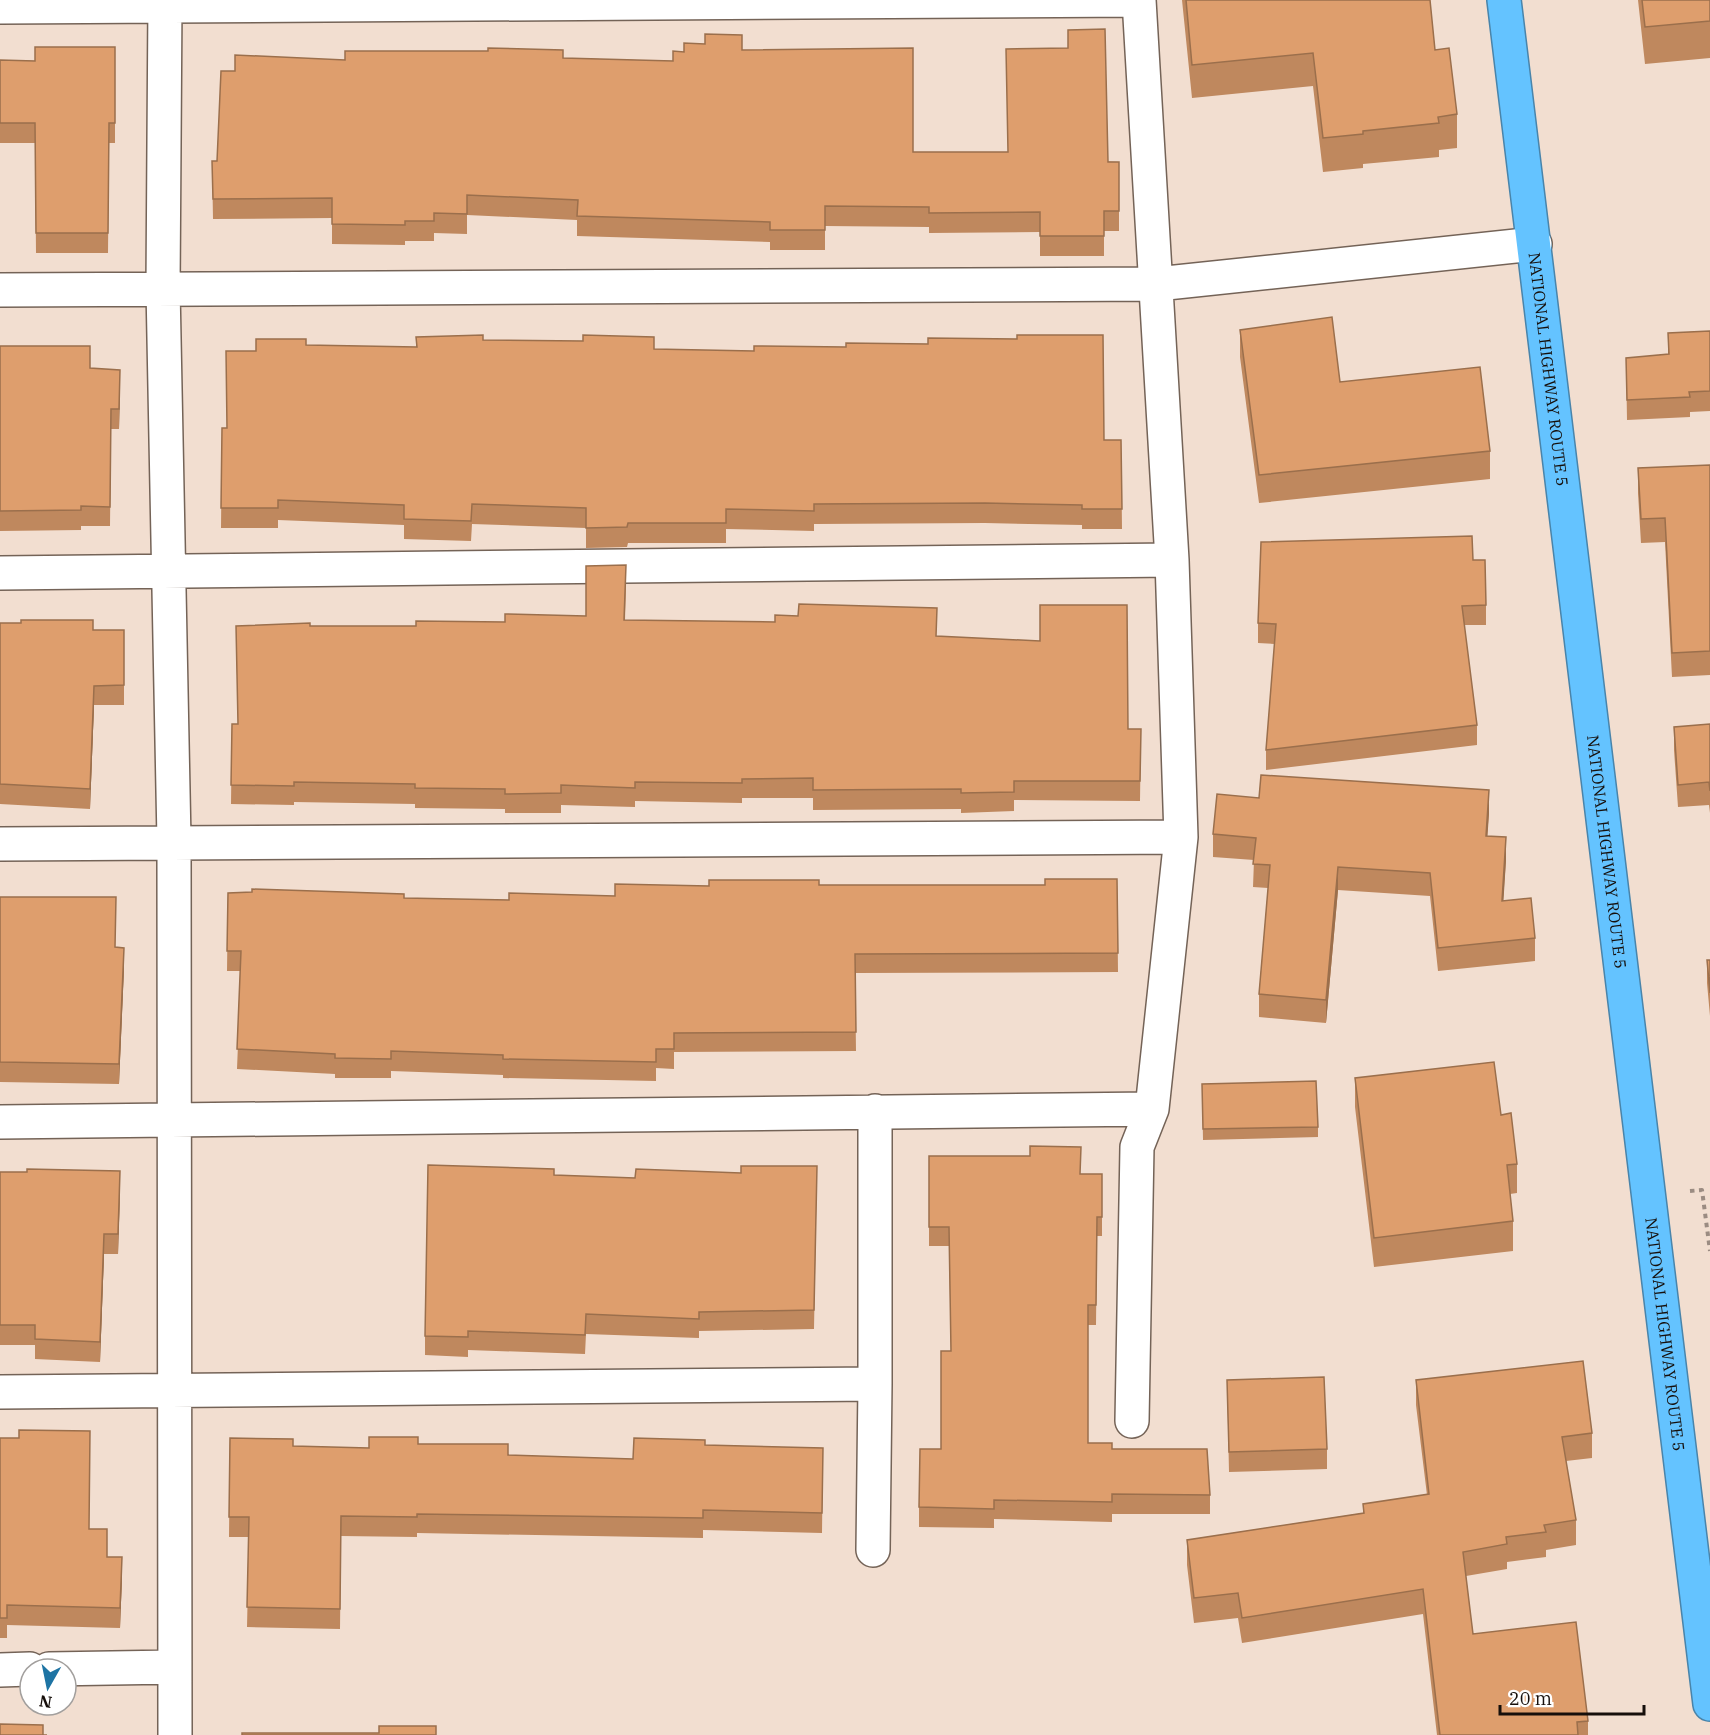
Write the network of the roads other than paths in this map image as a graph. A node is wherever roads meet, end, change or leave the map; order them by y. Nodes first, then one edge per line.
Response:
1 (1504, 0) edge
2 (165, 4) edge
3 (0, 7) edge
4 (1535, 244) junction
5 (1157, 284) junction
6 (163, 288) junction
7 (0, 290) edge
8 (1172, 560) junction
9 (0, 573) edge
10 (169, 573) junction
11 (1181, 837) junction
12 (174, 841) junction
13 (0, 844) edge
14 (1152, 1109) junction
15 (875, 1111) junction
16 (175, 1120) junction
17 (0, 1122) edge
18 (875, 1384) junction
19 (176, 1391) junction
20 (0, 1392) edge
21 (1132, 1421) dead end
22 (873, 1550) dead end
23 (174, 1668) junction
24 (18, 1669) edge
25 (78, 1669) edge
26 (0, 1670) edge
27 (1710, 1704) edge
28 (175, 1735) edge

1 - 4 highway, NATIONAL HIGHWAY ROUTE 5
2 - 3 street
2 - 5 street
2 - 6 street
4 - 5 street
4 - 27 highway, NATIONAL HIGHWAY ROUTE 5
5 - 6 street
5 - 8 street
6 - 7 street
6 - 10 street
8 - 10 street
8 - 11 street
9 - 10 street
10 - 12 street
11 - 12 street
11 - 14 street
12 - 13 street
12 - 16 street
14 - 15 street
14 - 21 street
15 - 16 street
15 - 18 street
16 - 17 street
16 - 19 street
18 - 19 street
18 - 22 street
19 - 20 street
19 - 23 street
23 - 25 street
23 - 28 street
24 - 26 street

